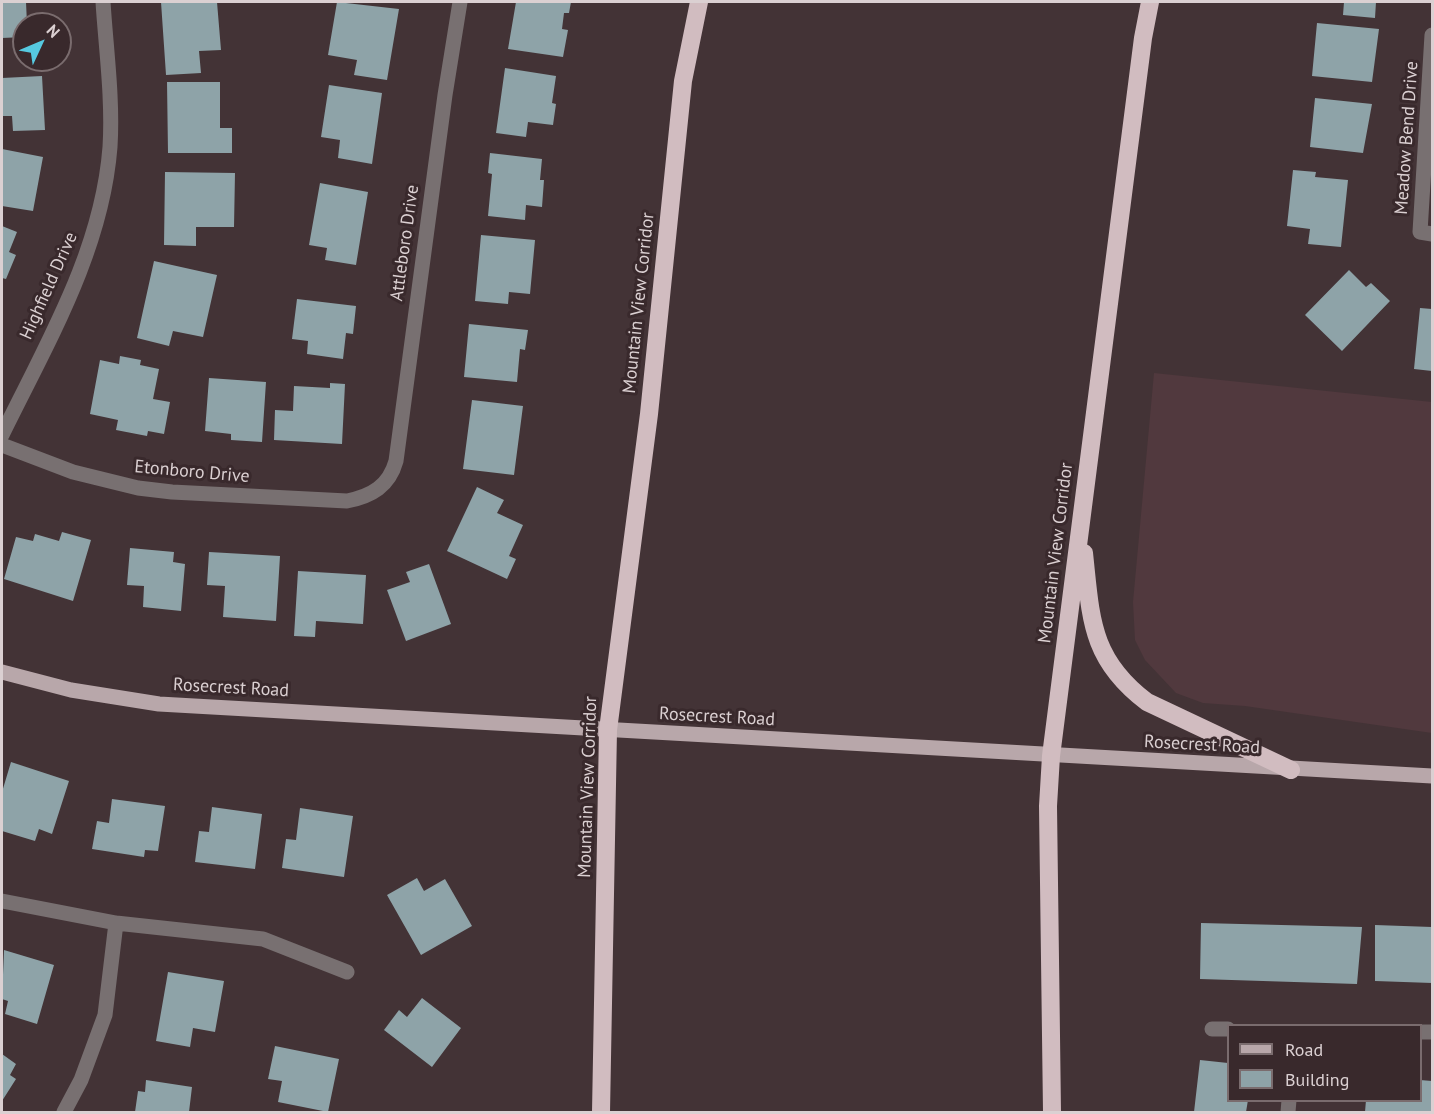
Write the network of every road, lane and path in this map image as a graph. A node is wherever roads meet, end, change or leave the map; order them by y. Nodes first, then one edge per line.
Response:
1 (103, 2) edge
2 (460, 2) edge
3 (699, 2) edge
4 (1150, 2) edge
5 (1432, 34) edge
6 (1432, 234) edge
7 (2, 435) edge
8 (2, 445) edge
9 (382, 487) joint
10 (1081, 524) junction
11 (2, 672) edge
12 (608, 730) junction
13 (1051, 756) junction
14 (1291, 770) junction
15 (1432, 776) edge
16 (2, 901) edge
17 (116, 923) junction
18 (347, 972) dead end
19 (1212, 1029) dead end
20 (1227, 1029) edge
21 (64, 1113) edge
22 (601, 1113) edge
23 (1052, 1113) edge

1 - 7 street, Highfield Drive
2 - 9 street, Attleboro Drive
3 - 12 highway, Mountain View Corridor
4 - 10 highway, Mountain View Corridor
5 - 6 street, Meadow Bend Drive
8 - 9 street, Etonboro Drive
10 - 13 highway, Mountain View Corridor
10 - 14 highway
11 - 12 main road, Rosecrest Road
12 - 13 main road, Rosecrest Road
12 - 22 highway, Mountain View Corridor
13 - 14 main road, Rosecrest Road
13 - 23 highway, Mountain View Corridor
14 - 15 main road, Rosecrest Road
16 - 17 street
17 - 18 street
17 - 21 street
19 - 20 street

